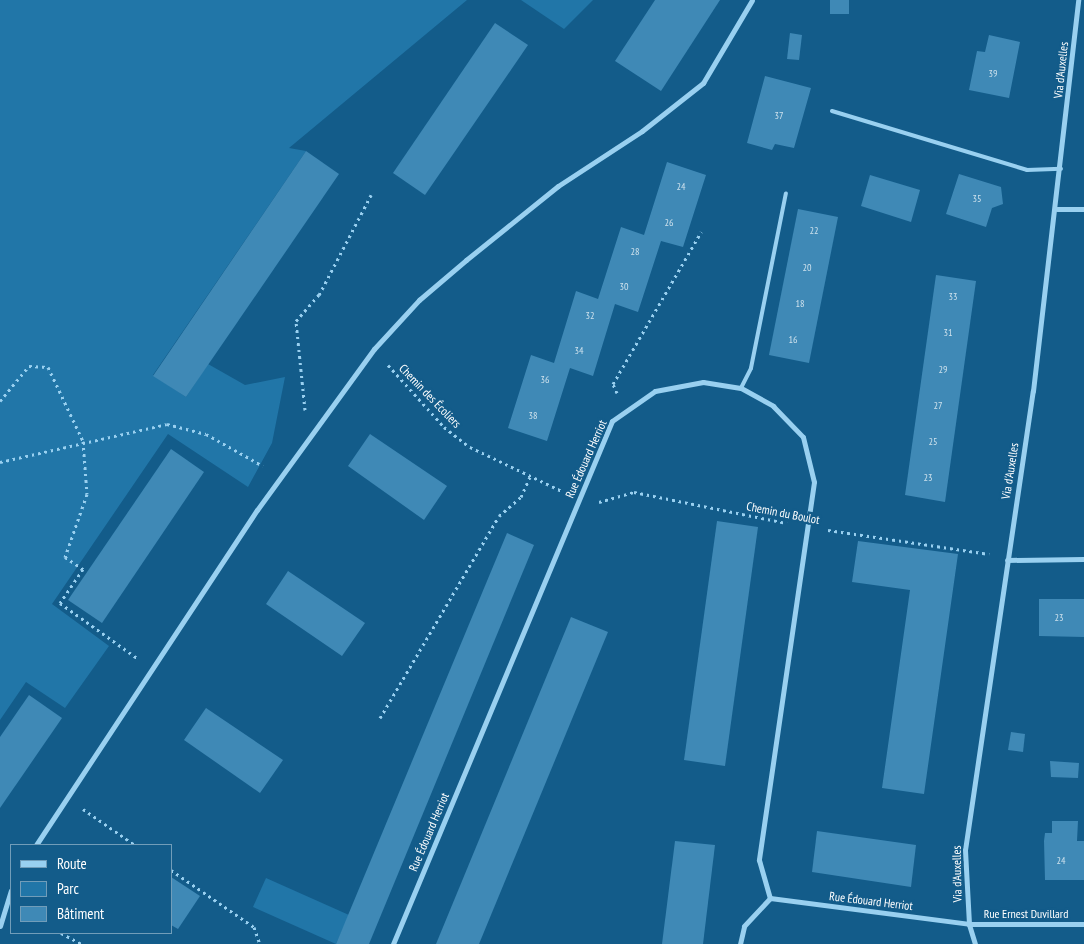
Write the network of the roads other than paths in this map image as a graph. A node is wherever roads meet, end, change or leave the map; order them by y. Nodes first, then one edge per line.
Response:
1 (752, 0) edge
2 (1078, 0) edge
3 (832, 110) dead end
4 (1061, 169) junction
5 (786, 193) dead end
6 (1057, 209) junction
7 (1084, 209) edge
8 (741, 388) junction
9 (1007, 560) junction
10 (1084, 560) edge
11 (37, 844) edge
12 (10, 894) edge
13 (770, 898) junction
14 (969, 924) junction
15 (1084, 924) edge
16 (0, 926) edge
17 (393, 944) edge
18 (740, 944) edge
19 (975, 944) edge

1 - 11 street
2 - 4 street, Via d'Auxelles
3 - 4 lane
4 - 6 street, Via d'Auxelles
5 - 8 lane
6 - 7 street
6 - 9 street, Via d'Auxelles
8 - 13 street, Rue Édouard Herriot
8 - 17 street, Rue Édouard Herriot
9 - 10 street
9 - 14 street, Via d'Auxelles
12 - 16 street
13 - 14 street, Rue Édouard Herriot
13 - 18 street
14 - 15 street, Rue Ernest Duvillard
14 - 19 street, Via d'Auxelles

